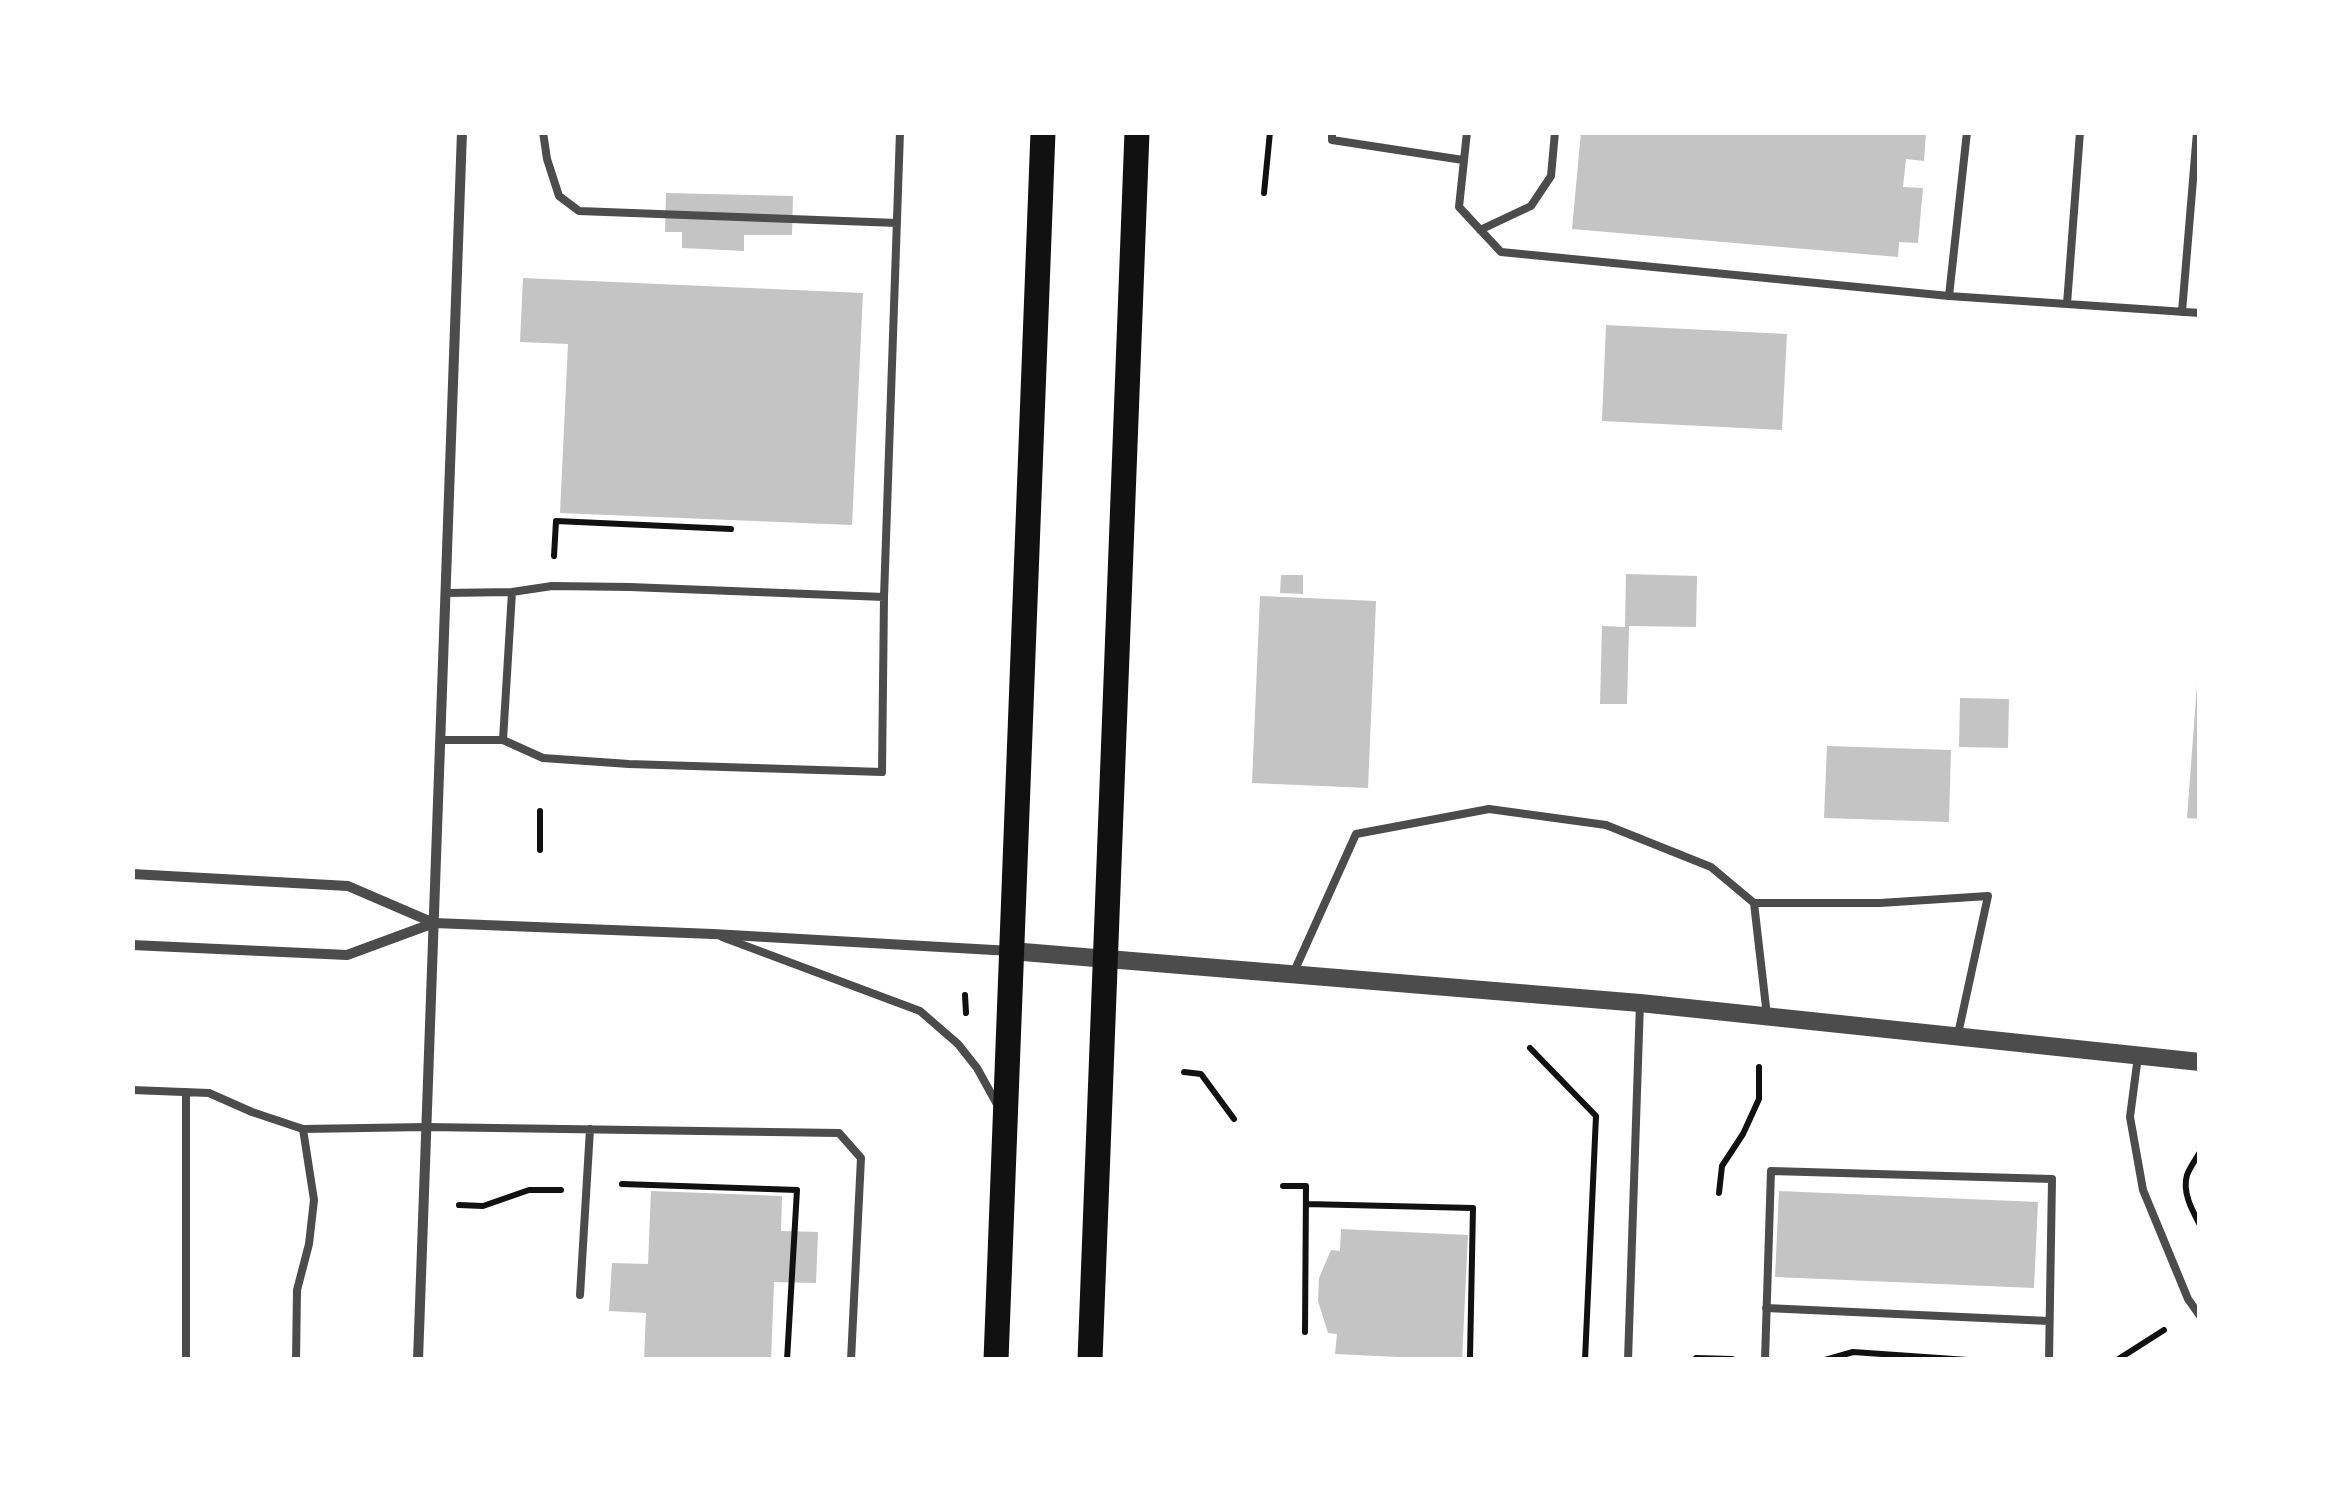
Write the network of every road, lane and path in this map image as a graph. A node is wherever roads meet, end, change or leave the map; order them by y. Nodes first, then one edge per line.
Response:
1 (462, 132) edge
2 (543, 132) edge
3 (900, 132) edge
4 (1043, 132) edge
5 (1138, 132) edge
6 (1270, 132) edge
7 (1332, 132) edge
8 (1467, 132) edge
9 (1555, 132) edge
10 (1966, 132) edge
11 (2080, 132) edge
12 (2196, 132) edge
13 (1463, 160) junction
14 (1264, 194) dead end
15 (897, 223) junction
16 (1480, 230) junction
17 (1949, 296) junction
18 (2067, 304) junction
19 (2182, 312) junction
20 (2200, 313) edge
21 (731, 529) dead end
22 (554, 556) dead end
23 (512, 592) junction
24 (446, 593) junction
25 (884, 597) junction
26 (440, 740) junction
27 (502, 740) junction
28 (540, 811) dead end
29 (540, 850) dead end
30 (132, 874) edge
31 (1754, 903) junction
32 (434, 923) junction
33 (713, 934) junction
34 (132, 945) edge
35 (1011, 951) junction
36 (1108, 958) junction
37 (1293, 974) junction
38 (966, 996) dead end
39 (1640, 1002) junction
40 (966, 1012) dead end
41 (1767, 1016) junction
42 (1958, 1036) junction
43 (1530, 1048) dead end
44 (2138, 1056) junction
45 (2200, 1062) edge
46 (1759, 1068) dead end
47 (1184, 1072) dead end
48 (132, 1090) edge
49 (186, 1092) junction
50 (1005, 1118) junction
51 (1234, 1119) dead end
52 (426, 1126) junction
53 (303, 1129) junction
54 (590, 1129) junction
55 (2200, 1152) edge
56 (622, 1184) dead end
57 (1283, 1186) dead end
58 (561, 1190) dead end
59 (1719, 1194) dead end
60 (1306, 1204) junction
61 (459, 1205) dead end
62 (2200, 1225) edge
63 (580, 1295) dead end
64 (1766, 1308) junction
65 (2200, 1316) edge
66 (2050, 1321) junction
67 (2164, 1330) dead end
68 (1304, 1332) dead end
69 (1470, 1357) dead end
70 (1696, 1358) edge
71 (1732, 1359) edge
72 (186, 1360) edge
73 (296, 1360) edge
74 (418, 1360) edge
75 (787, 1360) edge
76 (851, 1360) edge
77 (996, 1360) edge
78 (1090, 1360) edge
79 (1585, 1360) edge
80 (1628, 1360) edge
81 (1765, 1360) edge
82 (1826, 1360) edge
83 (1968, 1360) edge
84 (2049, 1360) edge
85 (2118, 1360) edge

1 - 24 street
2 - 15 lane
3 - 15 lane
4 - 35 main road
5 - 36 main road
6 - 14 path
7 - 13 lane
8 - 13 lane
9 - 16 lane
10 - 17 lane
11 - 18 lane
12 - 19 lane
13 - 16 lane
15 - 25 lane
16 - 17 lane
17 - 18 lane
18 - 19 lane
19 - 20 lane
21 - 22 path
23 - 24 lane
23 - 25 lane
23 - 27 lane
24 - 26 street
25 - 27 lane
26 - 27 lane
26 - 32 street
28 - 29 path
30 - 32 street
31 - 37 lane
31 - 41 lane
31 - 42 lane
32 - 33 street
32 - 34 street
32 - 52 street
33 - 35 street
33 - 50 lane
35 - 36 street
35 - 50 main road
36 - 37 street
36 - 78 main road
37 - 39 street
38 - 40 path
39 - 41 street
39 - 80 lane
41 - 42 street
42 - 44 street
43 - 79 path
44 - 45 street
44 - 65 lane
46 - 59 path
47 - 51 path
48 - 49 lane
49 - 53 lane
49 - 72 lane
50 - 77 main road
52 - 53 lane
52 - 54 lane
52 - 74 street
53 - 73 lane
54 - 63 lane
54 - 76 lane
55 - 62 path
56 - 75 path
57 - 60 path
58 - 61 path
60 - 68 path
60 - 69 path
64 - 66 lane
64 - 66 lane
64 - 81 lane
66 - 84 lane
67 - 85 path
70 - 71 path
82 - 83 path

